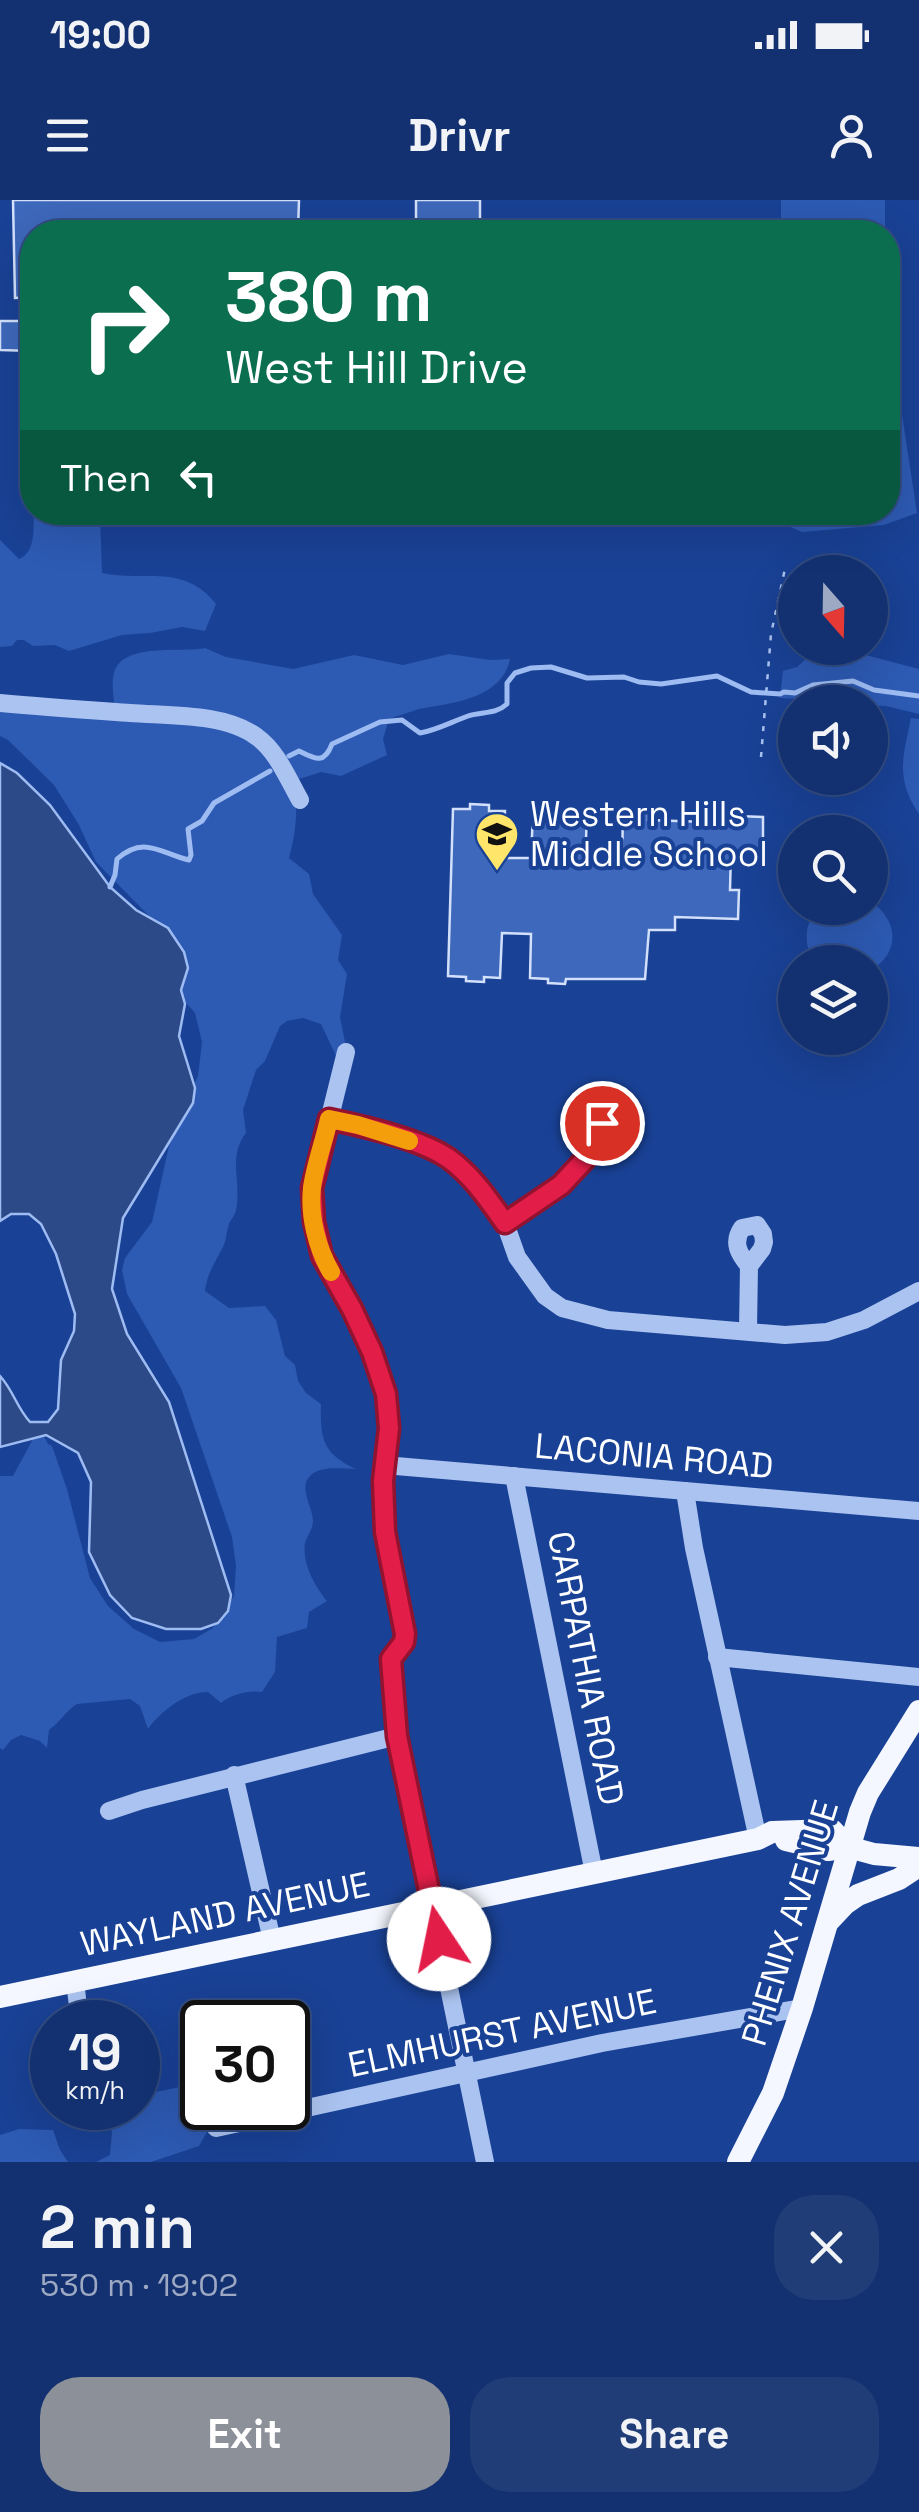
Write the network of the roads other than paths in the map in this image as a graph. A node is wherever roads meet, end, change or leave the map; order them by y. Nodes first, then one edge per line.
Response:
1 (0, 703) edge
2 (300, 800) dead end
3 (346, 1052) dead end
4 (329, 1119) junction
5 (602, 1123) dead end
6 (505, 1223) junction
7 (749, 1266) dead end
8 (919, 1291) edge
9 (748, 1330) junction
10 (384, 1465) junction
11 (514, 1476) junction
12 (685, 1491) junction
13 (919, 1511) edge
14 (717, 1656) junction
15 (919, 1677) edge
16 (919, 1711) edge
17 (397, 1736) junction
18 (234, 1776) junction
19 (109, 1812) dead end
20 (758, 1839) junction
21 (848, 1846) junction
22 (919, 1858) edge
23 (919, 1866) edge
24 (594, 1873) junction
25 (433, 1905) junction
26 (826, 1925) junction
27 (272, 1940) junction
28 (75, 1982) junction
29 (0, 1997) edge
30 (77, 2000) edge
31 (802, 2008) junction
32 (466, 2073) junction
33 (310, 2107) edge
34 (485, 2162) edge
35 (738, 2162) edge

1 - 2 street
3 - 4 street
4 - 6 street
4 - 10 street
5 - 6 street
6 - 9 street
7 - 9 street
8 - 9 street
10 - 11 street, LACONIA ROAD
10 - 17 street
11 - 12 street, LACONIA ROAD
11 - 24 street, CARPATHIA ROAD
12 - 13 street, LACONIA ROAD
12 - 14 street
14 - 15 street
14 - 20 street
16 - 21 main road, PHENIX AVENUE
17 - 18 street
17 - 25 street
18 - 19 street
18 - 27 street
20 - 21 main road, WAYLAND AVENUE
20 - 24 main road, WAYLAND AVENUE
21 - 22 main road, WAYLAND AVENUE
21 - 26 main road, PHENIX AVENUE
23 - 26 main road
24 - 25 main road, WAYLAND AVENUE
25 - 27 main road, WAYLAND AVENUE
25 - 32 street
26 - 31 main road, PHENIX AVENUE
27 - 28 main road, WAYLAND AVENUE
28 - 29 main road, WAYLAND AVENUE
28 - 30 street
31 - 32 street, ELMHURST AVENUE
31 - 35 main road, PHENIX AVENUE
32 - 33 street, ELMHURST AVENUE
32 - 34 street

